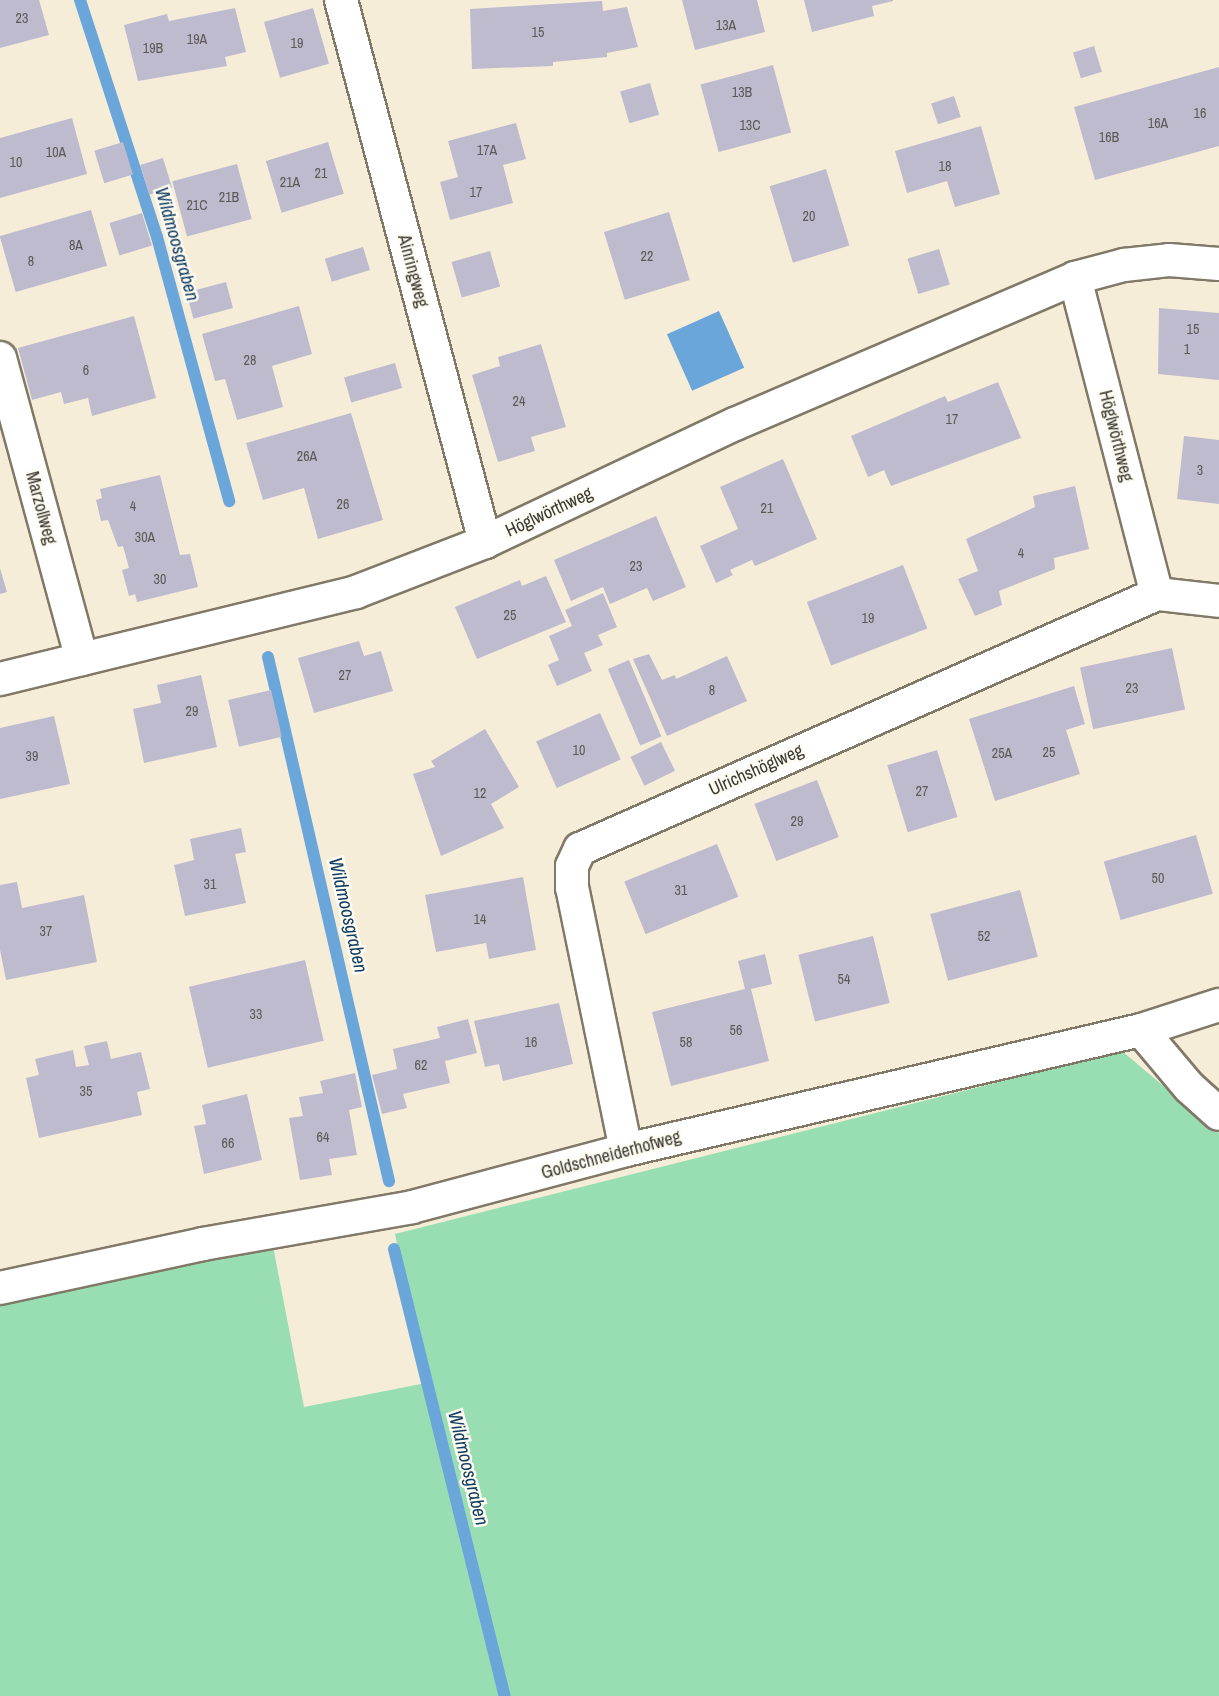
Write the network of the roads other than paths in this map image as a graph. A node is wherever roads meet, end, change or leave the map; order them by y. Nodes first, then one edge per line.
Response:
1 (341, 0) edge
2 (1219, 264) edge
3 (1075, 278) junction
4 (0, 358) edge
5 (485, 542) junction
6 (1157, 594) junction
7 (1219, 601) edge
8 (82, 659) junction
9 (0, 679) edge
10 (1219, 1005) edge
11 (1141, 1030) junction
12 (1219, 1114) edge
13 (626, 1150) junction
14 (0, 1288) edge

1 - 5 street, Ainringweg
2 - 3 street, Höglwörthweg
3 - 5 street, Höglwörthweg
3 - 6 street, Höglwörthweg
4 - 8 street, Marzollweg
5 - 8 street, Höglwörthweg
6 - 7 street
6 - 13 street, Ulrichshöglweg
8 - 9 street, Höglwörthweg
10 - 11 street, Goldschneiderhofweg
11 - 12 street
11 - 13 street, Goldschneiderhofweg
13 - 14 street, Goldschneiderhofweg

